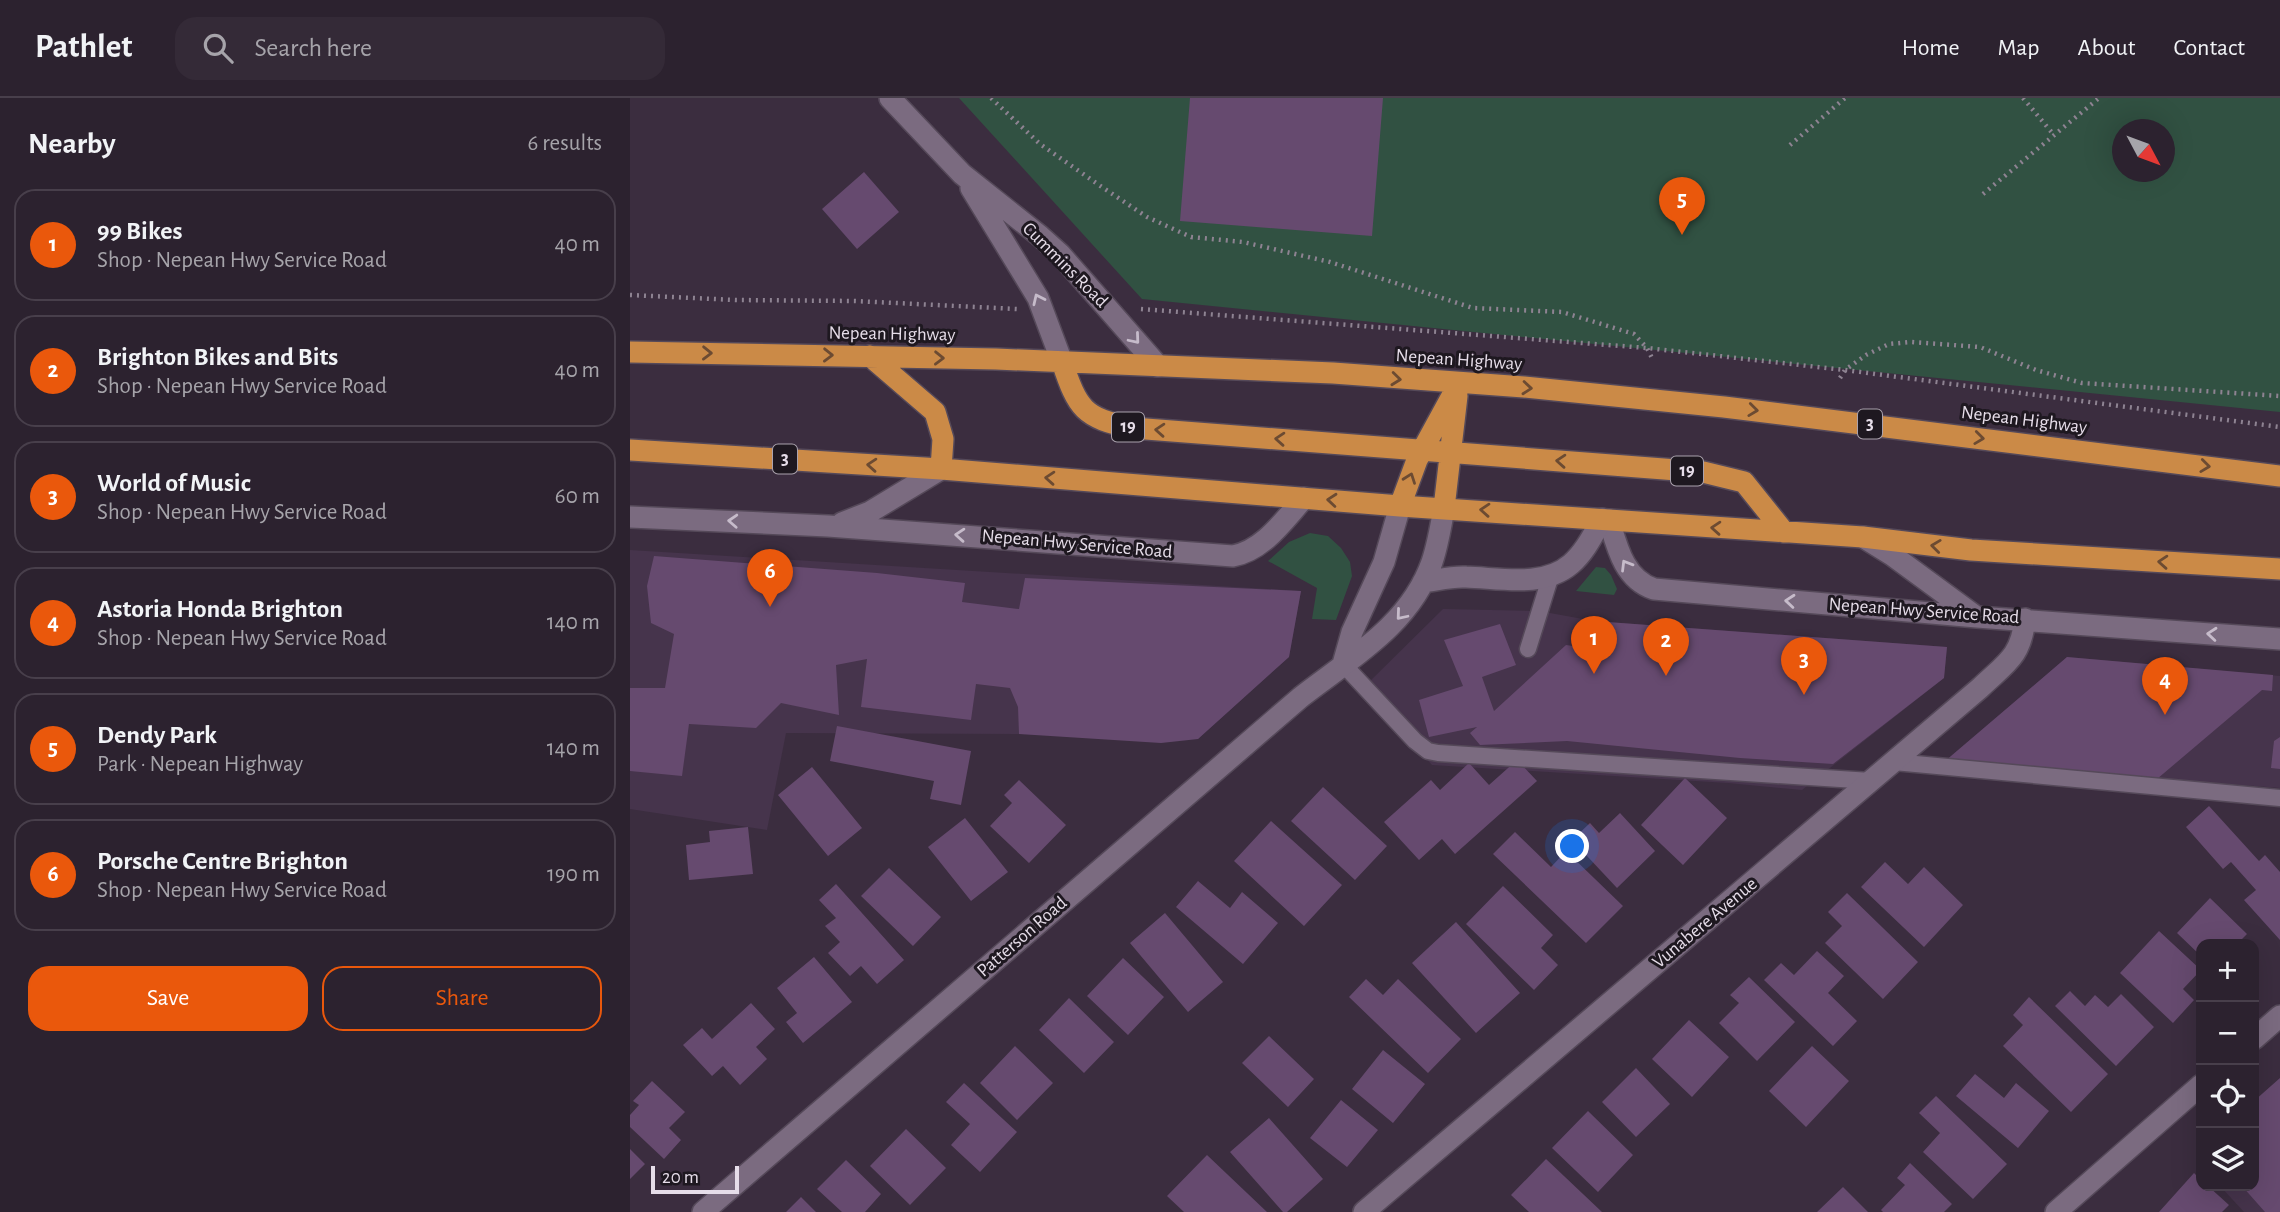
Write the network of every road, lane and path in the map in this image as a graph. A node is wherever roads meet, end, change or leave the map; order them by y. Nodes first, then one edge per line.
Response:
1 (890, 98) edge
2 (991, 98) edge
3 (1845, 98) edge
4 (2023, 98) edge
5 (2099, 98) edge
6 (2054, 135) junction
7 (1790, 145) dead end
8 (962, 174) junction
9 (1983, 194) dead end
10 (630, 295) edge
11 (1005, 309) dead end
12 (1136, 309) dead end
13 (1647, 348) junction
14 (630, 352) edge
15 (870, 356) junction
16 (1652, 358) dead end
17 (1062, 362) junction
18 (1158, 366) junction
19 (1845, 370) junction
20 (1840, 378) dead end
21 (1459, 383) junction
22 (2280, 396) edge
23 (2280, 427) edge
24 (630, 450) edge
25 (1422, 450) junction
26 (1449, 452) junction
27 (940, 469) junction
28 (2280, 476) edge
29 (1304, 498) junction
30 (1400, 506) junction
31 (1444, 508) junction
32 (630, 517) edge
33 (1606, 520) junction
34 (828, 526) junction
35 (1784, 532) junction
36 (1863, 537) junction
37 (2280, 569) edge
38 (1551, 575) junction
39 (1423, 582) junction
40 (1977, 617) junction
41 (2025, 619) junction
42 (2280, 639) edge
43 (1528, 649) dead end
44 (1343, 664) junction
45 (1894, 762) junction
46 (1871, 781) junction
47 (2280, 797) edge
48 (2280, 1016) edge
49 (2259, 1035) edge
50 (2196, 1089) edge
51 (703, 1212) edge
52 (1364, 1212) edge
53 (2056, 1212) edge

1 - 8 street, Cummins Road / 19
2 - 13 path
3 - 7 path
4 - 6 path
5 - 6 path
6 - 9 path
17 -> 8 street, Cummins Road / 19
8 -> 18 street, Cummins Road / 19
10 - 11 path
12 - 13 path
13 - 16 path
13 - 19 path
14 -> 15 highway, Nepean Highway / 3
15 -> 17 highway, Nepean Highway / 3
15 - 27 highway
17 - 18 highway, Nepean Highway / 3
25 -> 17 highway, 19
18 -> 21 highway, Nepean Highway / 3
19 - 20 path
19 - 22 path
19 - 23 path
21 - 25 highway
21 - 26 highway
21 -> 28 highway, Nepean Highway / 3
27 -> 24 highway, 3
25 - 26 highway, 19
30 -> 25 highway
26 - 31 highway
35 -> 26 highway, 19
29 -> 27 highway, 3
27 - 34 street, Nepean Hwy Service Road
30 -> 29 highway, 3
29 -> 34 street, Nepean Hwy Service Road
30 - 31 highway, 3
30 - 44 street
33 -> 31 highway, 3
31 - 39 street, Patterson Road
34 -> 32 street, Nepean Hwy Service Road
35 -> 33 highway, 3
33 - 38 street
40 -> 33 street, Nepean Hwy Service Road
35 - 36 highway, 3
37 -> 36 highway, 3
36 - 40 street
38 - 39 street
38 - 43 lane
39 -> 44 street, Patterson Road
40 - 41 street, Nepean Hwy Service Road
42 -> 41 street, Nepean Hwy Service Road
41 - 45 street, Vunabere Avenue
44 - 46 lane
44 - 51 street, Patterson Road
45 - 46 street, Vunabere Avenue
45 - 47 lane
46 - 52 street, Vunabere Avenue
48 - 49 street
50 - 53 street

